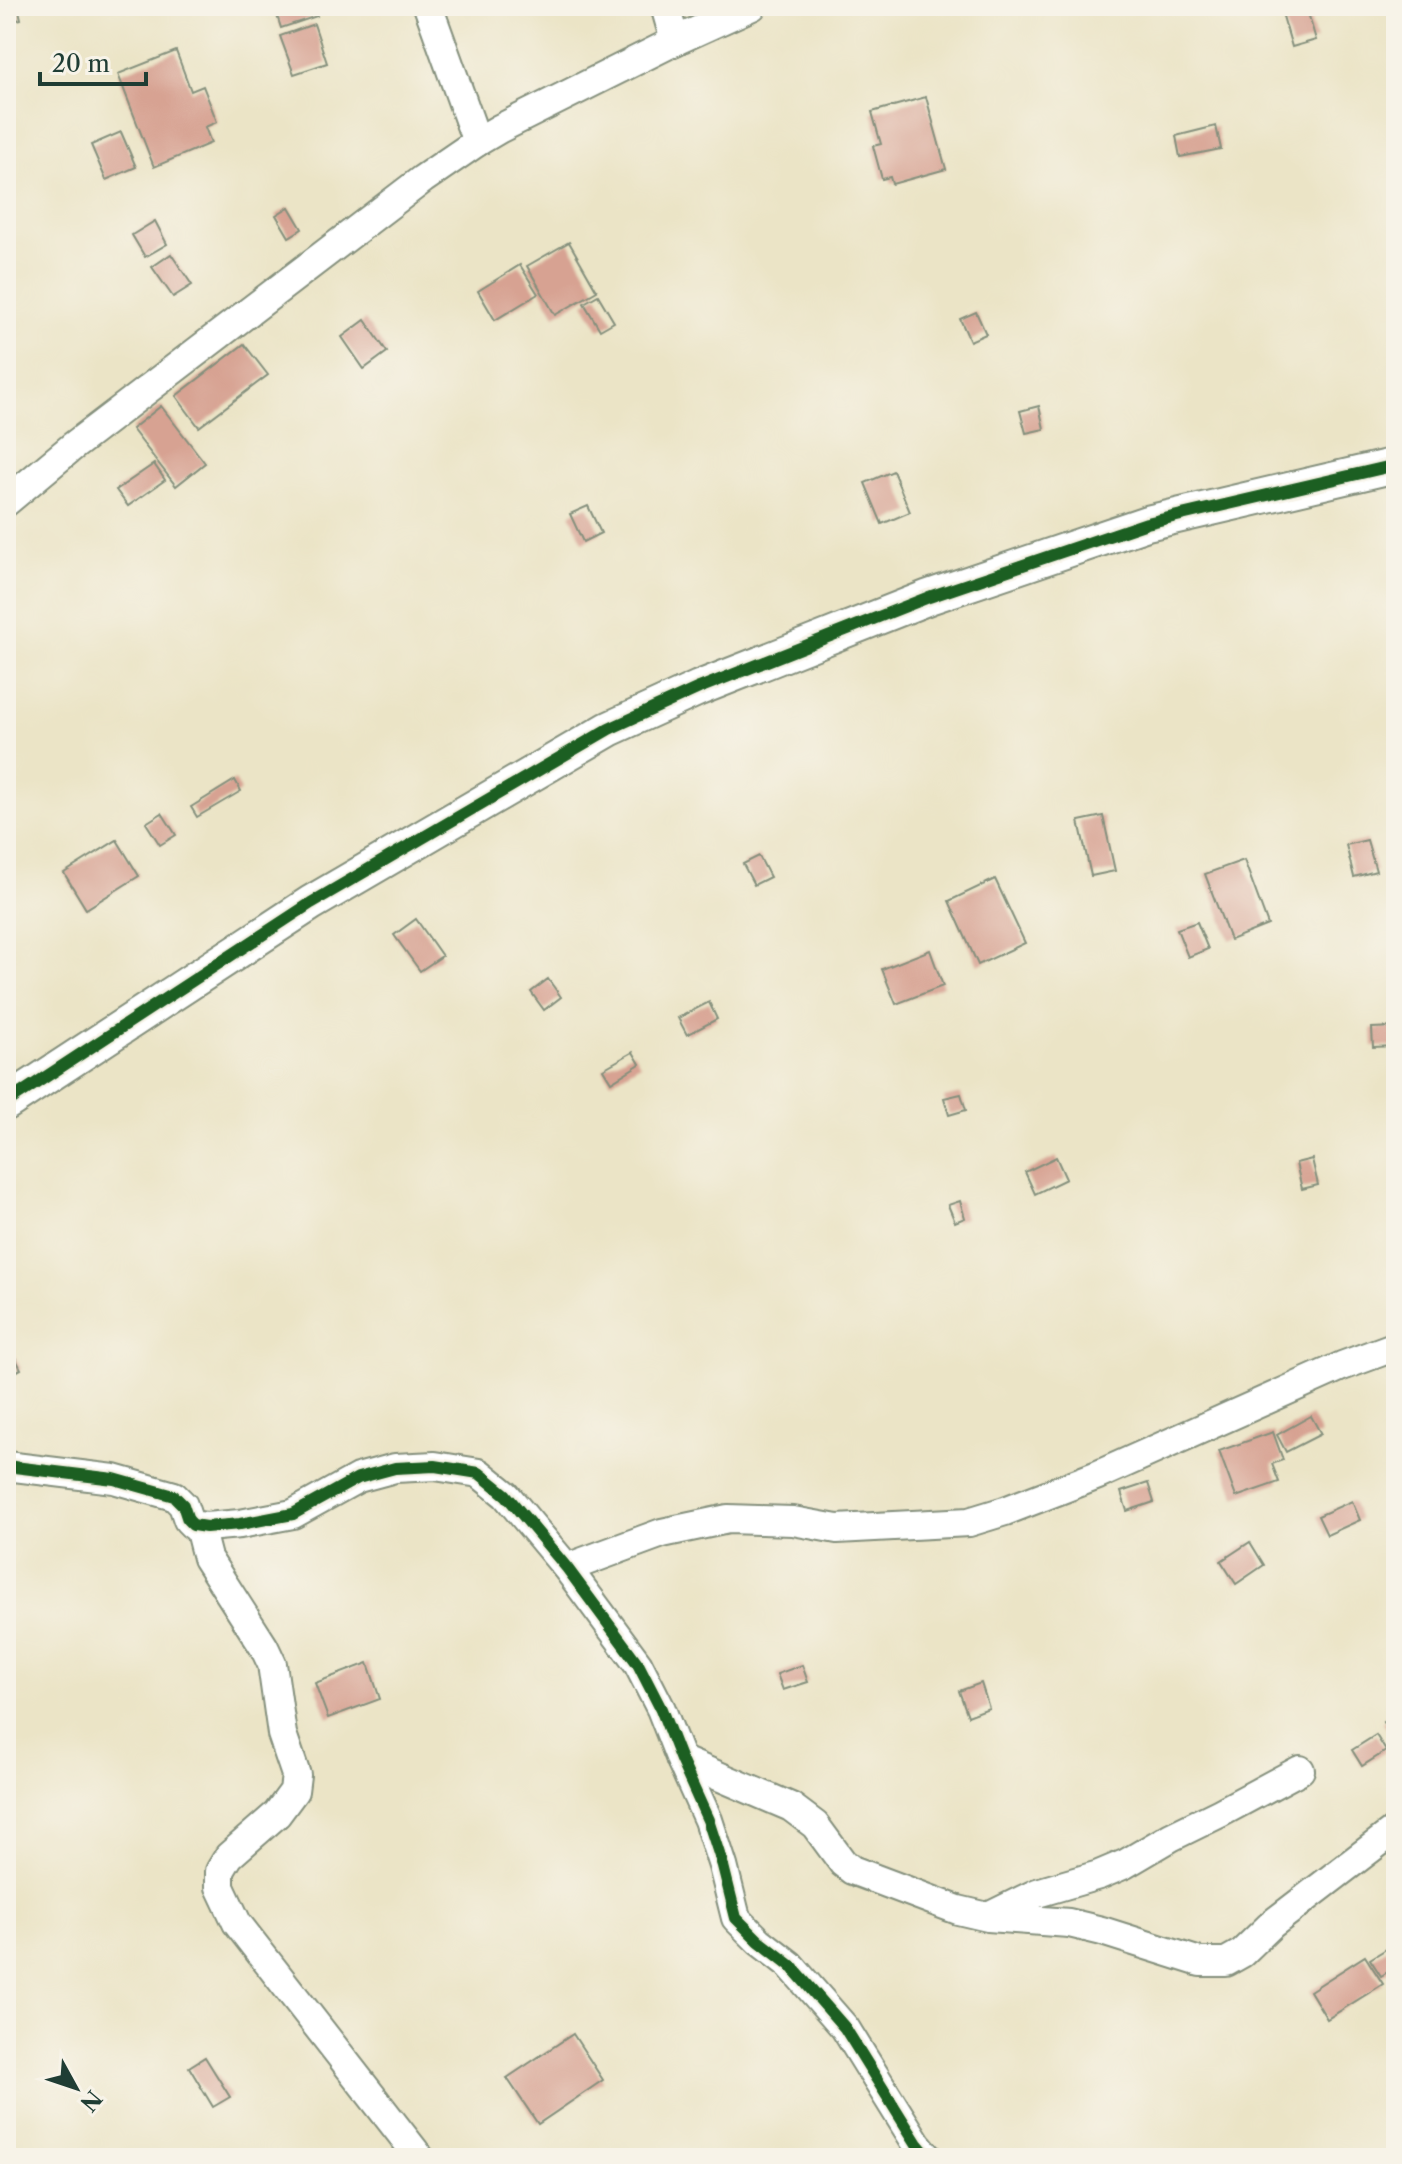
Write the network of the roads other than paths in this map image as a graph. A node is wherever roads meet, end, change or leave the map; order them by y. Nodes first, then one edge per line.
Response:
1 (428, 6) edge
2 (665, 6) edge
3 (752, 6) edge
4 (675, 41) junction
5 (477, 142) junction
6 (1396, 465) edge
7 (6, 502) edge
8 (6, 1103) edge
9 (1396, 1346) edge
10 (6, 1466) edge
11 (199, 1527) junction
12 (567, 1568) junction
13 (681, 1760) junction
14 (1300, 1770) dead end
15 (1396, 1829) edge
16 (988, 1917) junction
17 (420, 2158) edge
18 (929, 2158) edge

1 - 5 street
2 - 4 street
3 - 4 street
4 - 5 street
5 - 7 street
6 - 8 street
9 - 12 street
10 - 11 street
11 - 12 street
11 - 17 street
12 - 13 street
13 - 16 street
13 - 18 street
14 - 16 street
15 - 16 street

